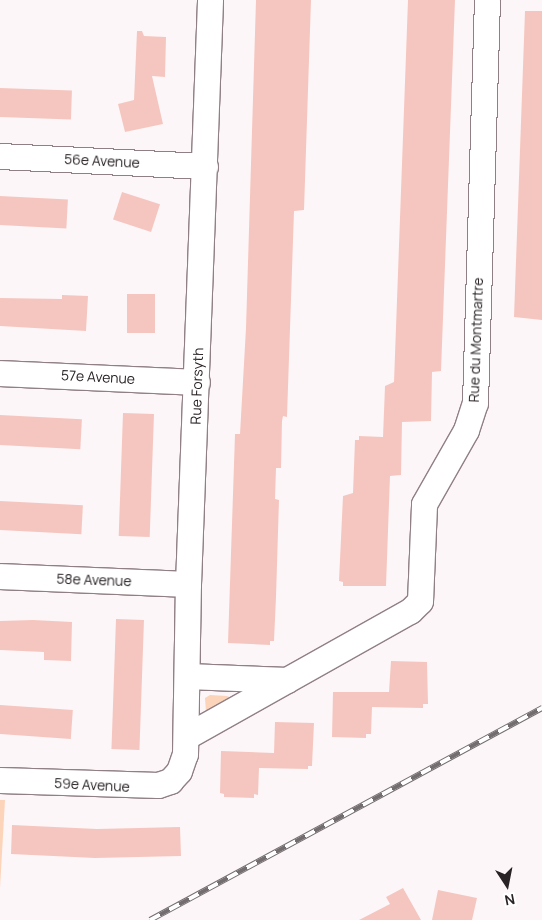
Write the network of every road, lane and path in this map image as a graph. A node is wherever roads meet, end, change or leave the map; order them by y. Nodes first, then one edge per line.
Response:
1 (210, 0) edge
2 (487, 0) edge
3 (0, 156) edge
4 (205, 166) junction
5 (0, 373) edge
6 (197, 382) junction
7 (0, 576) edge
8 (188, 584) junction
9 (187, 676) junction
10 (287, 680) junction
11 (187, 736) junction
12 (179, 771) joint
13 (0, 780) edge

1 - 4 street, Rue Forsyth
2 - 10 street, Rue du Montmartre
3 - 4 street, 56e Avenue
4 - 6 street, Rue Forsyth
5 - 6 street, 57e Avenue
6 - 8 street, Rue Forsyth
7 - 8 street, 58e Avenue
8 - 9 street, Rue Forsyth
9 - 10 street
9 - 11 street, Rue Forsyth
10 - 11 street, Rue du Montmartre
11 - 12 street, Rue Forsyth
12 - 13 street, 59e Avenue

